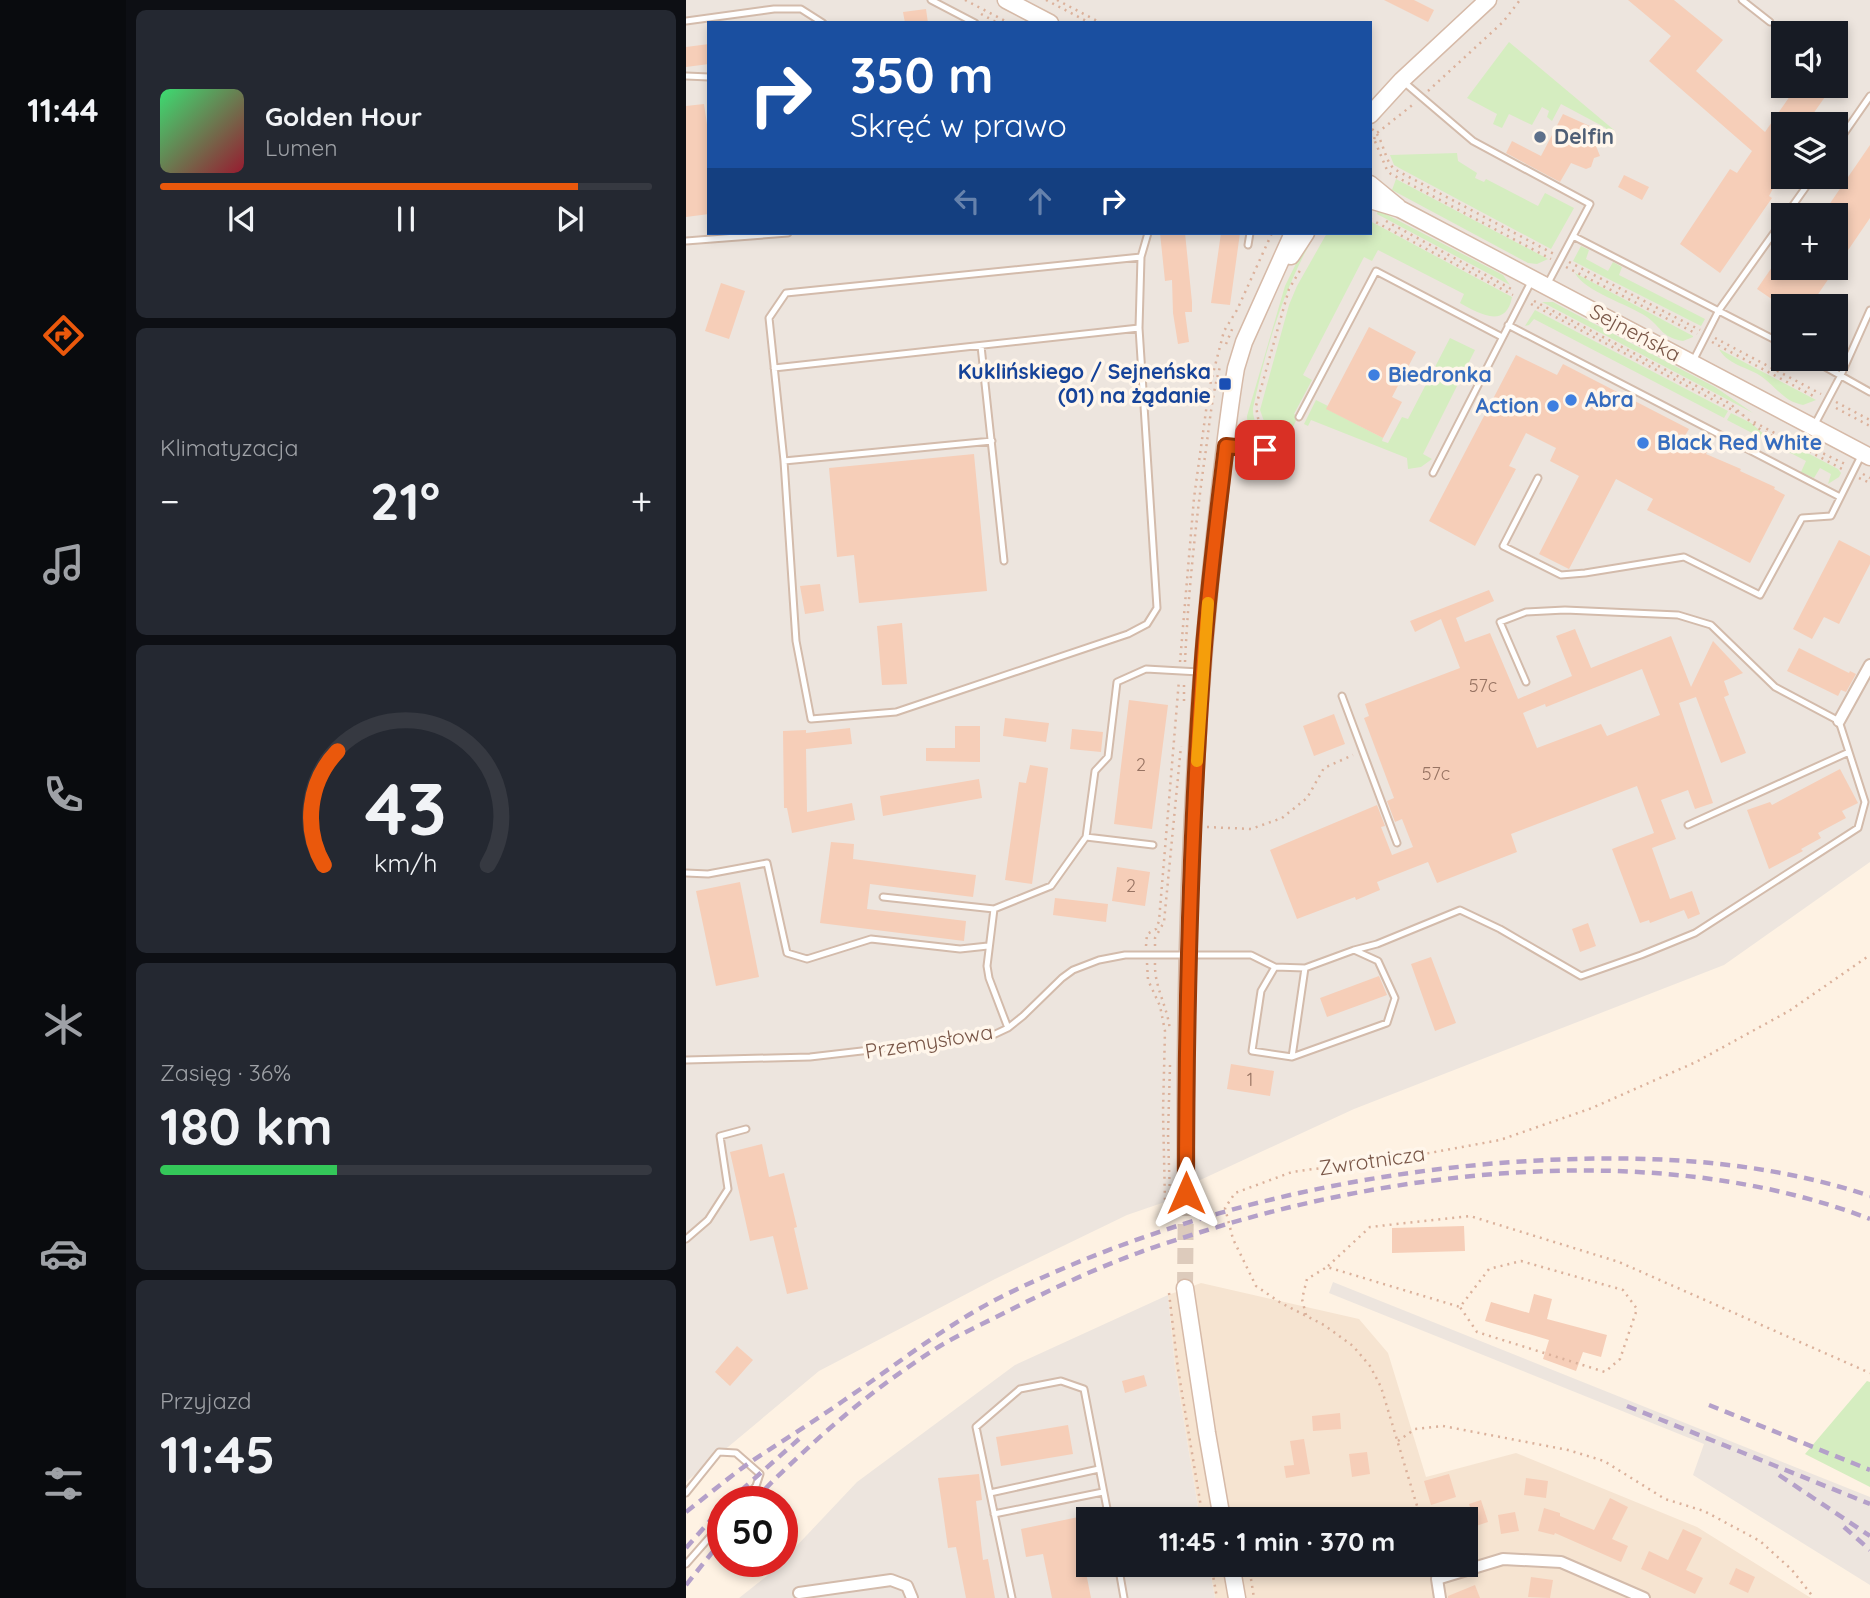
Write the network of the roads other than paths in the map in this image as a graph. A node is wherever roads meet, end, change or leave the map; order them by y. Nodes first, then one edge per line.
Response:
1 (773, 0) edge
2 (931, 0) edge
3 (1006, 0) edge
4 (1488, 0) edge
5 (1742, 0) edge
6 (774, 9) junction
7 (686, 21) edge
8 (820, 21) edge
9 (971, 21) edge
10 (1046, 21) edge
11 (1770, 22) dead end
12 (686, 76) edge
13 (707, 77) edge
14 (1402, 80) junction
15 (1870, 96) edge
16 (1372, 114) edge
17 (1848, 128) edge
18 (1372, 185) edge
19 (1372, 201) edge
20 (1400, 209) junction
21 (762, 235) edge
22 (1147, 235) edge
23 (1250, 235) edge
24 (1292, 235) edge
25 (1305, 235) edge
26 (1573, 236) junction
27 (1771, 237) edge
28 (686, 241) edge
29 (1248, 245) dead end
30 (1141, 257) junction
31 (1539, 282) junction
32 (1262, 302) junction
33 (1719, 310) junction
34 (1870, 310) edge
35 (1508, 325) junction
36 (1139, 328) junction
37 (1502, 337) junction
38 (1771, 338) edge
39 (981, 346) junction
40 (1692, 362) junction
41 (774, 368) junction
42 (1834, 371) edge
43 (1841, 375) junction
44 (1870, 393) edge
45 (1299, 417) dead end
46 (1814, 427) junction
47 (992, 441) junction
48 (1226, 446) junction
49 (1284, 453) dead end
50 (1866, 455) edge
51 (784, 461) junction
52 (1433, 473) dead end
53 (1538, 478) dead end
54 (1840, 497) junction
55 (1004, 561) dead end
56 (1870, 665) edge
57 (1202, 671) junction
58 (1526, 682) dead end
59 (1342, 696) dead end
60 (1839, 721) junction
61 (1849, 752) junction
62 (1688, 825) dead end
63 (1086, 837) junction
64 (1397, 843) dead end
65 (1153, 845) dead end
66 (686, 873) edge
67 (883, 897) dead end
68 (994, 909) junction
69 (988, 946) junction
70 (1354, 950) junction
71 (1189, 954) junction
72 (1275, 967) junction
73 (1306, 968) junction
74 (1008, 1028) junction
75 (1292, 1057) junction
76 (686, 1060) edge
77 (746, 1129) dead end
78 (1186, 1193) tunnel mouth
79 (686, 1239) edge
80 (1185, 1288) tunnel mouth
81 (1099, 1469) junction
82 (756, 1486) edge
83 (1103, 1492) junction
84 (686, 1493) edge
85 (990, 1493) junction
86 (1106, 1507) edge
87 (1220, 1507) edge
88 (995, 1514) junction
89 (707, 1540) edge
90 (686, 1564) edge
91 (1120, 1577) edge
92 (1233, 1577) edge
93 (799, 1593) dead end
94 (912, 1598) edge
95 (1012, 1598) edge
96 (1124, 1598) edge
97 (1237, 1598) edge
98 (1440, 1598) edge
99 (1644, 1598) edge

1 - 6 lane
2 - 9 lane
3 - 10 main road
4 - 14 main road
5 - 11 lane
6 - 7 lane
6 - 8 lane
12 - 13 lane
14 - 16 main road
14 - 26 lane
15 - 17 lane
18 - 20 main road, Sejneńska
19 - 20 main road, Sejneńska
20 - 31 main road, Sejneńska
21 - 28 lane
22 - 30 lane
23 - 29 lane
24 - 32 main road
25 - 32 main road
26 - 31 lane
26 - 33 lane
27 - 33 lane
30 - 36 lane
30 - 41 lane
31 - 35 lane
31 - 40 main road, Sejneńska
32 - 48 main road
33 - 38 lane
33 - 40 lane
34 - 43 lane
35 - 37 lane
35 - 54 lane
36 - 39 lane
36 - 51 lane
37 - 45 lane
37 - 52 lane
39 - 41 lane
39 - 47 lane
40 - 46 main road, Sejneńska
41 - 51 lane
42 - 43 lane
43 - 44 lane
43 - 46 lane
46 - 50 main road, Sejneńska
47 - 51 lane
47 - 55 lane
48 - 49 lane
48 - 57 main road
50 - 54 lane
53 - 54 lane
56 - 60 street
57 - 63 lane
57 - 71 main road
58 - 60 lane
59 - 64 lane
60 - 61 lane
61 - 62 lane
61 - 70 lane
63 - 65 lane
63 - 68 lane
66 - 69 lane
67 - 68 lane
68 - 69 lane
69 - 74 lane
70 - 73 lane
70 - 75 lane
71 - 72 lane, Przemysłowa
71 - 74 lane, Przemysłowa
71 - 78 main road
72 - 73 lane, Przemysłowa
72 - 75 lane
73 - 75 lane
74 - 76 lane, Przemysłowa
77 - 79 lane
80 - 87 main road
81 - 83 lane
81 - 85 lane
81 - 85 lane
82 - 84 lane
83 - 86 lane
83 - 88 lane
85 - 88 lane
88 - 95 lane
89 - 90 lane
91 - 96 lane
92 - 97 main road
93 - 94 street
98 - 99 street

